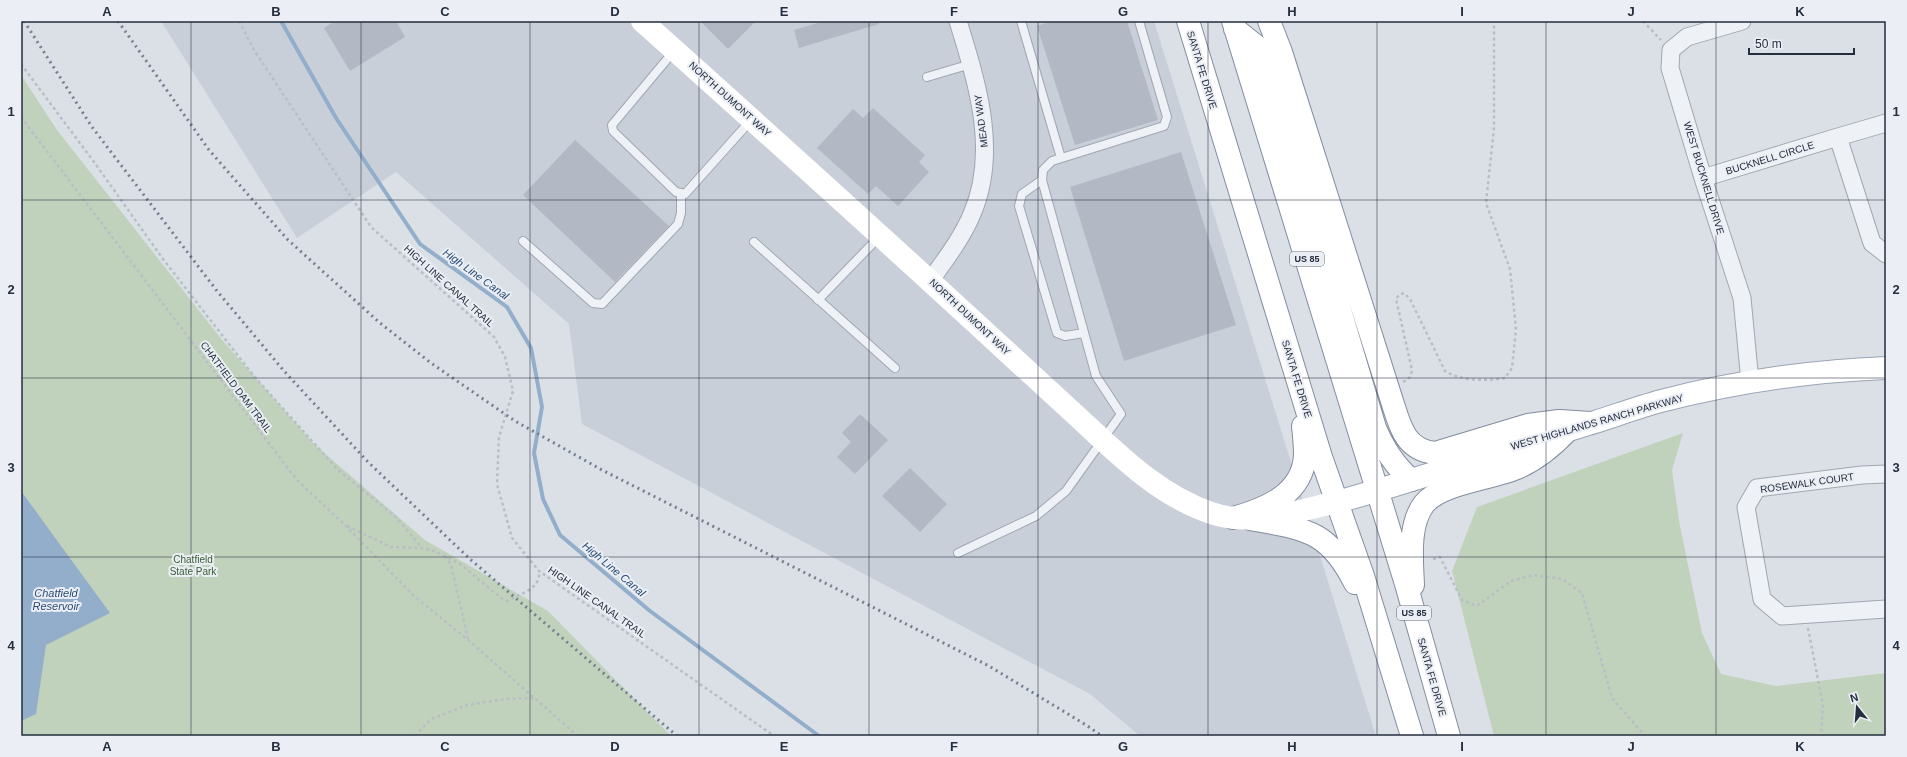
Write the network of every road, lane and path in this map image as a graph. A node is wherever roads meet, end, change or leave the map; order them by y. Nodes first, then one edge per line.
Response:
1 (239, 21) edge
2 (642, 21) edge
3 (958, 21) edge
4 (1021, 21) edge
5 (1139, 21) edge
6 (1188, 21) edge
7 (1269, 21) edge
8 (1494, 21) edge
9 (1643, 21) edge
10 (1742, 21) edge
11 (1232, 24) edge
12 (675, 50) junction
13 (1671, 50) junction
14 (21, 64) edge
15 (971, 64) junction
16 (927, 77) dead end
17 (21, 117) edge
18 (752, 119) junction
19 (1886, 122) edge
20 (1838, 137) junction
21 (1062, 158) junction
22 (1703, 178) junction
23 (1042, 180) junction
24 (681, 194) junction
25 (880, 236) junction
26 (523, 241) dead end
27 (754, 242) dead end
28 (1886, 254) edge
29 (930, 281) junction
30 (818, 300) junction
31 (1084, 332) junction
32 (896, 368) dead end
33 (1886, 368) edge
34 (1750, 382) junction
35 (1402, 383) dead end
36 (1301, 389) junction
37 (1592, 423) junction
38 (1568, 430) junction
39 (1102, 440) junction
40 (1886, 474) edge
41 (1411, 480) junction
42 (1377, 491) junction
43 (1337, 502) junction
44 (1242, 518) junction
45 (345, 525) junction
46 (422, 548) junction
47 (958, 554) dead end
48 (444, 556) junction
49 (1433, 559) dead end
50 (539, 571) junction
51 (1886, 609) edge
52 (1414, 612) junction
53 (1806, 614) junction
54 (1380, 630) junction
55 (468, 640) junction
56 (534, 698) junction
57 (415, 736) edge
58 (578, 736) edge
59 (774, 736) edge
60 (1412, 736) edge
61 (1449, 736) edge
62 (1645, 736) edge
63 (1821, 736) edge

1 - 50 path, HIGH LINE CANAL TRAIL
2 - 12 main road, NORTH DUMONT WAY
3 - 15 street, MEAD WAY
4 - 21 lane
5 - 21 lane
6 - 36 main road, SANTA FE DRIVE
7 - 37 main road
8 - 35 path
9 - 13 path
10 - 13 street
11 - 41 main road
11 - 42 main road, SANTA FE DRIVE / US 85
12 - 18 main road, NORTH DUMONT WAY
12 - 24 lane
13 - 22 street, WEST BUCKNELL DRIVE
14 - 46 path
15 - 16 lane
15 - 29 street, MEAD WAY
17 - 45 path, CHATFIELD DAM TRAIL
18 - 24 lane
18 - 25 main road, NORTH DUMONT WAY
19 - 20 street, BUCKNELL CIRCLE
20 - 22 street, BUCKNELL CIRCLE
20 - 28 street
21 - 23 lane
22 - 34 street, WEST BUCKNELL DRIVE
23 - 31 lane
23 - 31 lane
24 - 26 lane
25 - 29 main road, NORTH DUMONT WAY
25 - 30 lane
27 - 30 lane
29 - 39 main road, NORTH DUMONT WAY
30 - 32 lane
31 - 39 lane
33 - 34 main road, WEST HIGHLANDS RANCH PARKWAY
34 - 37 main road, WEST HIGHLANDS RANCH PARKWAY
36 - 43 main road, SANTA FE DRIVE
36 - 44 main road
37 - 38 main road, WEST HIGHLANDS RANCH PARKWAY
38 - 41 main road, WEST HIGHLANDS RANCH PARKWAY
38 - 52 main road
39 - 44 main road, NORTH DUMONT WAY
39 - 47 lane
40 - 53 street, ROSEWALK COURT
41 - 42 main road, WEST HIGHLANDS RANCH PARKWAY
42 - 43 main road, WEST HIGHLANDS RANCH PARKWAY
42 - 52 main road, SANTA FE DRIVE / US 85
43 - 44 main road, NORTH DUMONT WAY
43 - 54 main road, SANTA FE DRIVE
44 - 54 main road
45 - 46 path
45 - 55 path, CHATFIELD DAM TRAIL
46 - 48 path
48 - 50 path
48 - 55 path
49 - 62 path
50 - 59 path, HIGH LINE CANAL TRAIL
51 - 53 street, ROSEWALK COURT
52 - 61 main road, SANTA FE DRIVE / US 85
53 - 63 path
54 - 60 main road, SANTA FE DRIVE
55 - 56 path, CHATFIELD DAM TRAIL
56 - 57 path
56 - 58 path, CHATFIELD DAM TRAIL

